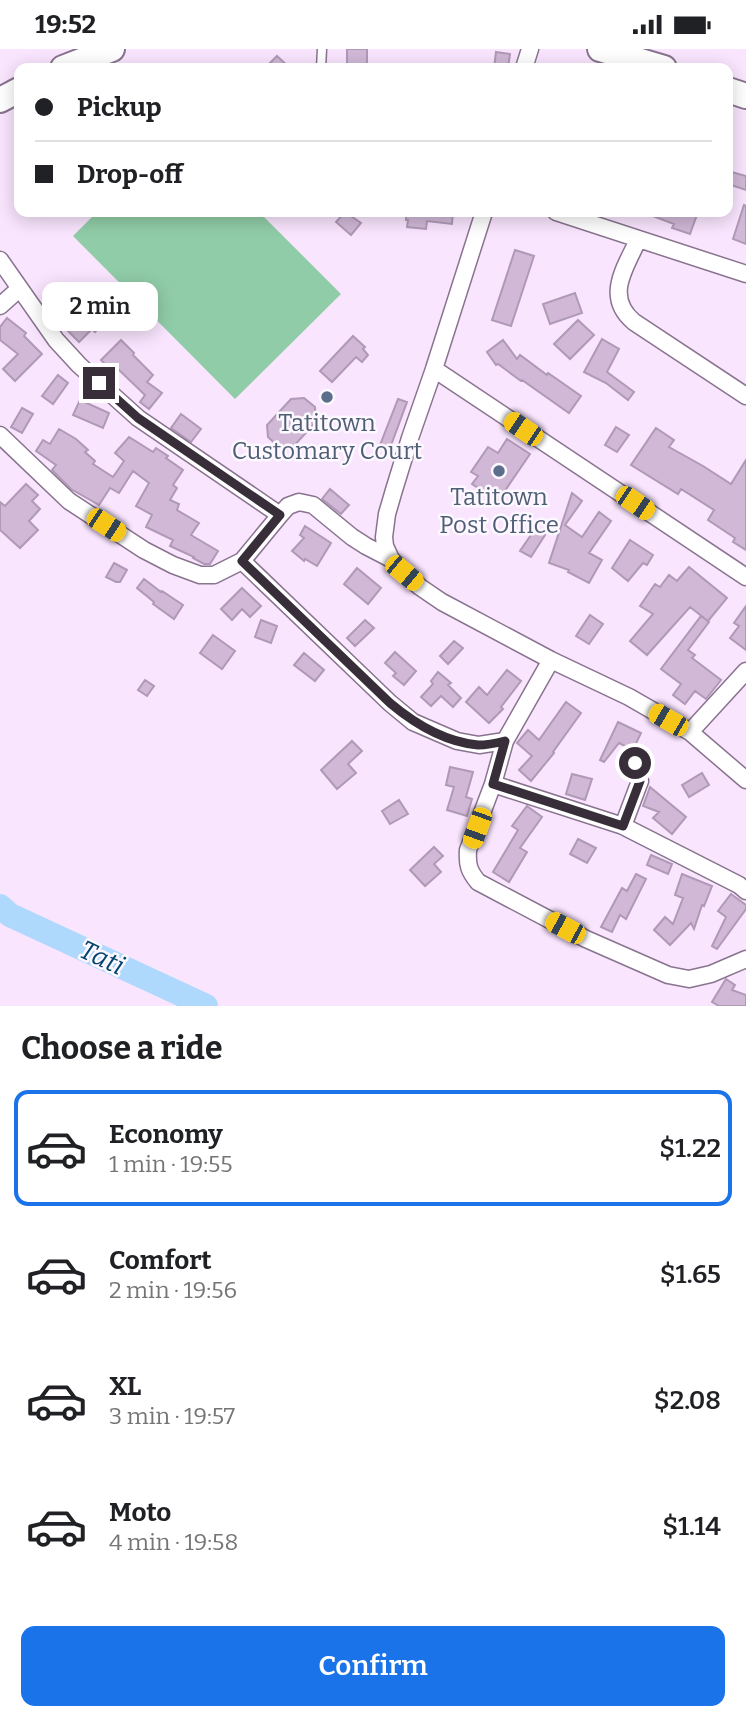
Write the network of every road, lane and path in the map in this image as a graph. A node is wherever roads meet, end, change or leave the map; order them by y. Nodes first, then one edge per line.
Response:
1 (112, 49) edge
2 (600, 49) edge
3 (654, 60) edge
4 (77, 63) edge
5 (482, 217) edge
6 (571, 217) edge
7 (638, 240) junction
8 (0, 260) edge
9 (746, 274) edge
10 (19, 289) junction
11 (0, 306) edge
12 (434, 369) junction
13 (746, 396) edge
14 (0, 435) edge
15 (280, 515) junction
16 (391, 558) junction
17 (242, 561) junction
18 (746, 577) edge
19 (551, 660) junction
20 (746, 671) edge
21 (690, 732) junction
22 (505, 741) junction
23 (635, 763) dead end
24 (746, 780) edge
25 (493, 784) junction
26 (623, 826) junction
27 (746, 891) edge
28 (746, 959) edge

1 - 4 highway
2 - 3 highway
5 - 12 street
6 - 7 street
7 - 9 street
7 - 13 street
8 - 10 street
10 - 11 street
10 - 15 street
12 - 16 street
12 - 18 street
14 - 17 street
15 - 16 street
15 - 17 street
16 - 19 street
17 - 22 street
19 - 21 street
19 - 22 street
20 - 21 street
21 - 24 street
22 - 25 street
23 - 26 street
25 - 26 street
25 - 28 street
26 - 27 street

